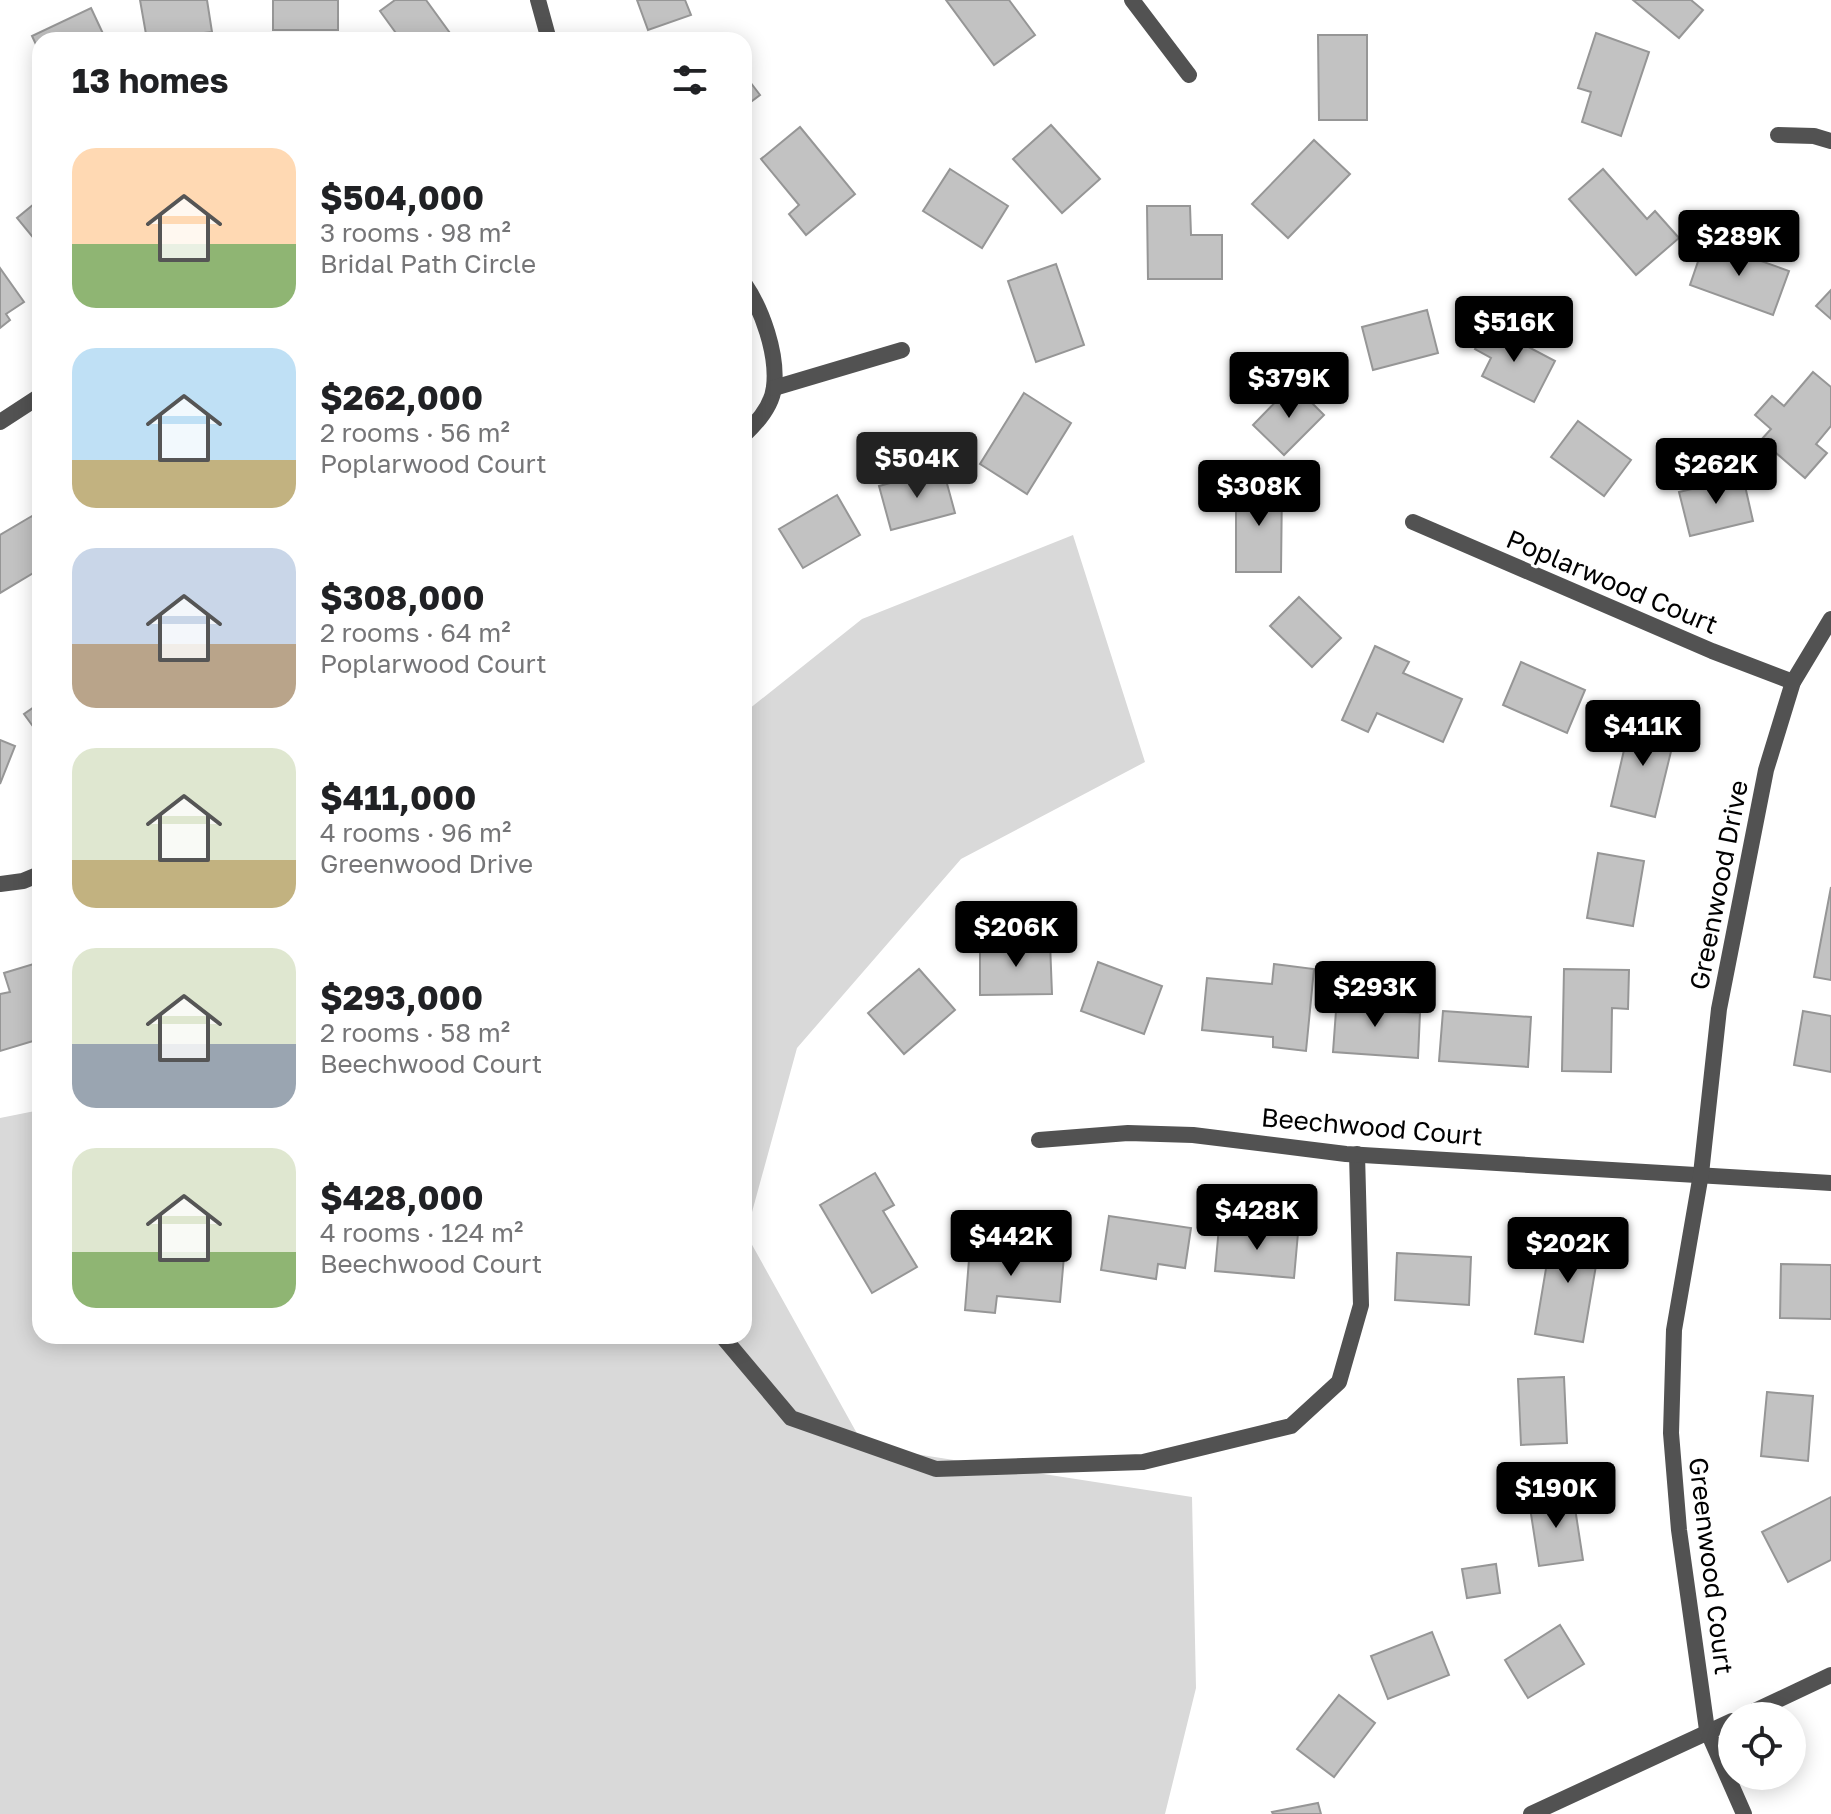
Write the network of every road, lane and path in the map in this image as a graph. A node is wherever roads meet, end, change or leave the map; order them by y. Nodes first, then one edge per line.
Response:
1 (538, 0) edge
2 (1132, 0) edge
3 (547, 32) edge
4 (1189, 75) dead end
5 (1778, 135) dead end
6 (1831, 141) edge
7 (752, 301) edge
8 (902, 350) dead end
9 (774, 388) junction
10 (32, 401) edge
11 (0, 422) edge
12 (752, 428) edge
13 (1413, 522) dead end
14 (1831, 619) edge
15 (1793, 682) junction
16 (32, 877) edge
17 (0, 884) edge
18 (1039, 1140) dead end
19 (1357, 1154) junction
20 (1701, 1174) junction
21 (1831, 1183) edge
22 (729, 1344) edge
23 (1831, 1675) edge
24 (1774, 1702) edge
25 (1718, 1726) edge
26 (1707, 1730) junction
27 (1531, 1814) edge
28 (1744, 1814) edge

1 - 3 street
2 - 4 street
5 - 6 street
7 - 9 street
8 - 9 street
9 - 12 street
10 - 11 street
13 - 15 street, Poplarwood Court
14 - 15 street, Greenwood Drive
15 - 20 street, Greenwood Drive
16 - 17 street
18 - 19 street, Beechwood Court
19 - 20 street, Beechwood Court
19 - 22 street
20 - 21 street, Beechwood Court
20 - 26 street, Greenwood Court
23 - 24 street
25 - 26 street
26 - 27 street
26 - 28 street, Greenwood Court

